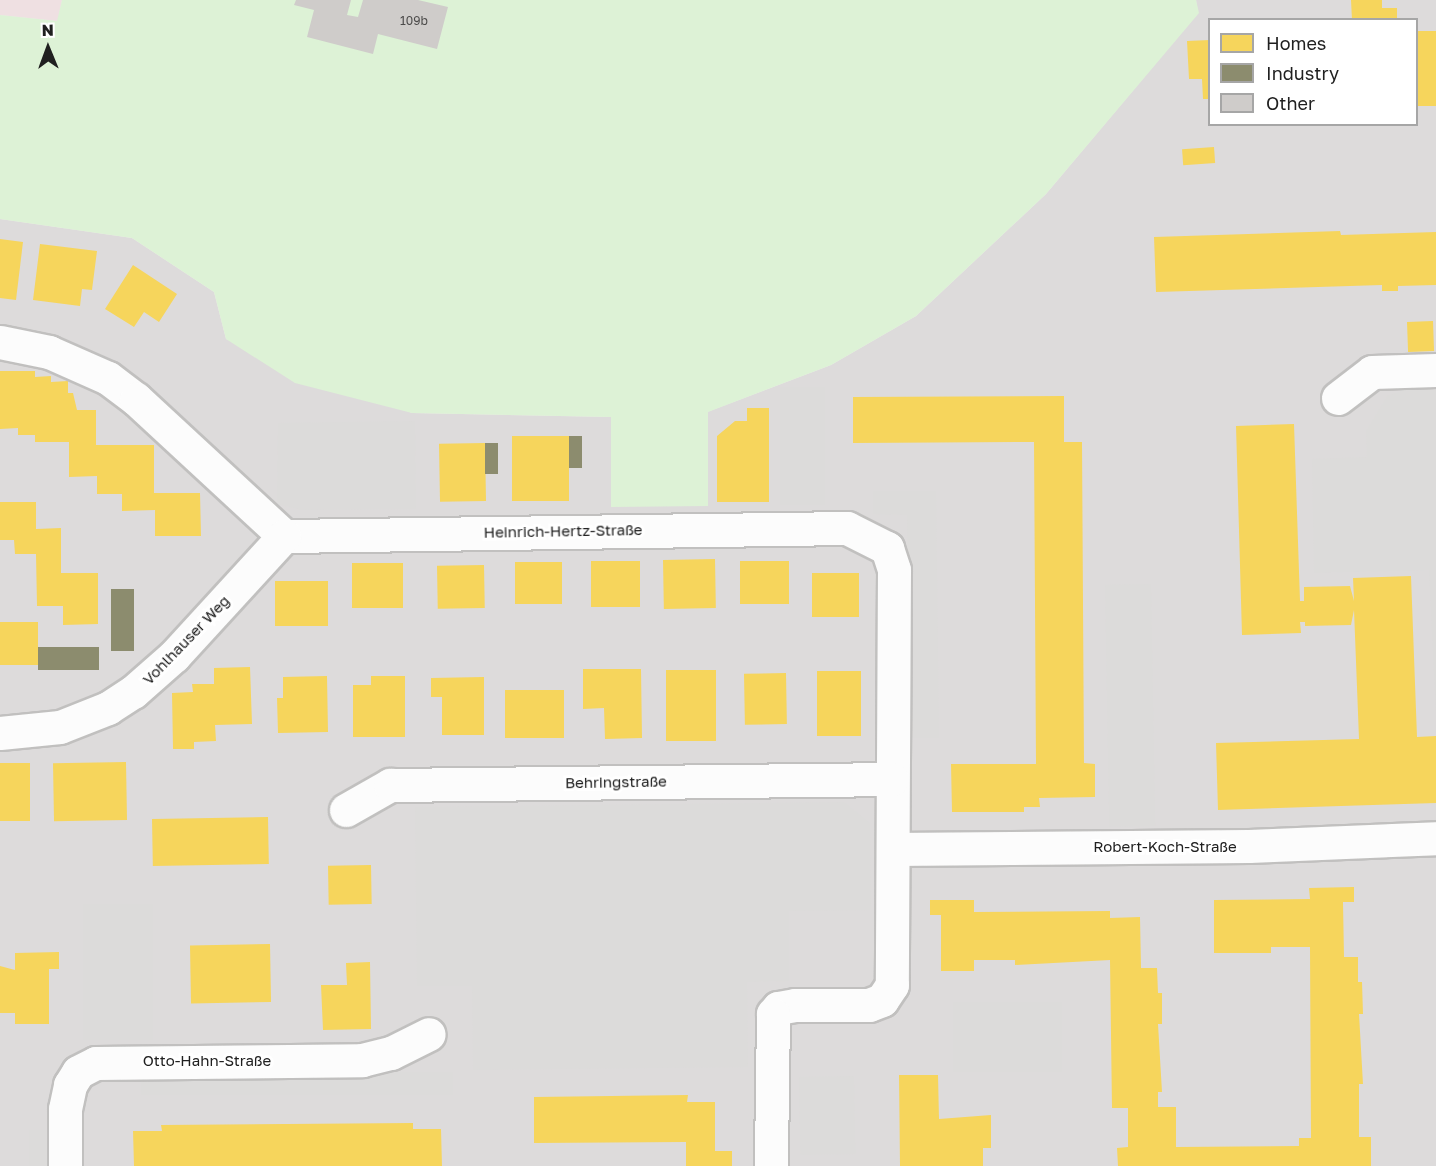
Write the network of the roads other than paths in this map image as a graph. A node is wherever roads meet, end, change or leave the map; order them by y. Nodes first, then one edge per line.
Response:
1 (0, 342) edge
2 (1436, 370) edge
3 (1338, 398) dead end
4 (284, 536) junction
5 (0, 733) edge
6 (892, 779) junction
7 (346, 810) dead end
8 (1436, 838) edge
9 (893, 849) junction
10 (429, 1034) dead end
11 (65, 1166) edge
12 (771, 1166) edge

1 - 4 street
2 - 3 street
4 - 5 street, Vohlhauser Weg
4 - 6 street, Heinrich-Hertz-Straße
6 - 7 street, Behringstraße
6 - 9 street, Heinrich-Hertz-Straße
8 - 9 street, Robert-Koch-Straße
9 - 12 street, Heinrich-Hertz-Straße
10 - 11 street, Otto-Hahn-Straße

